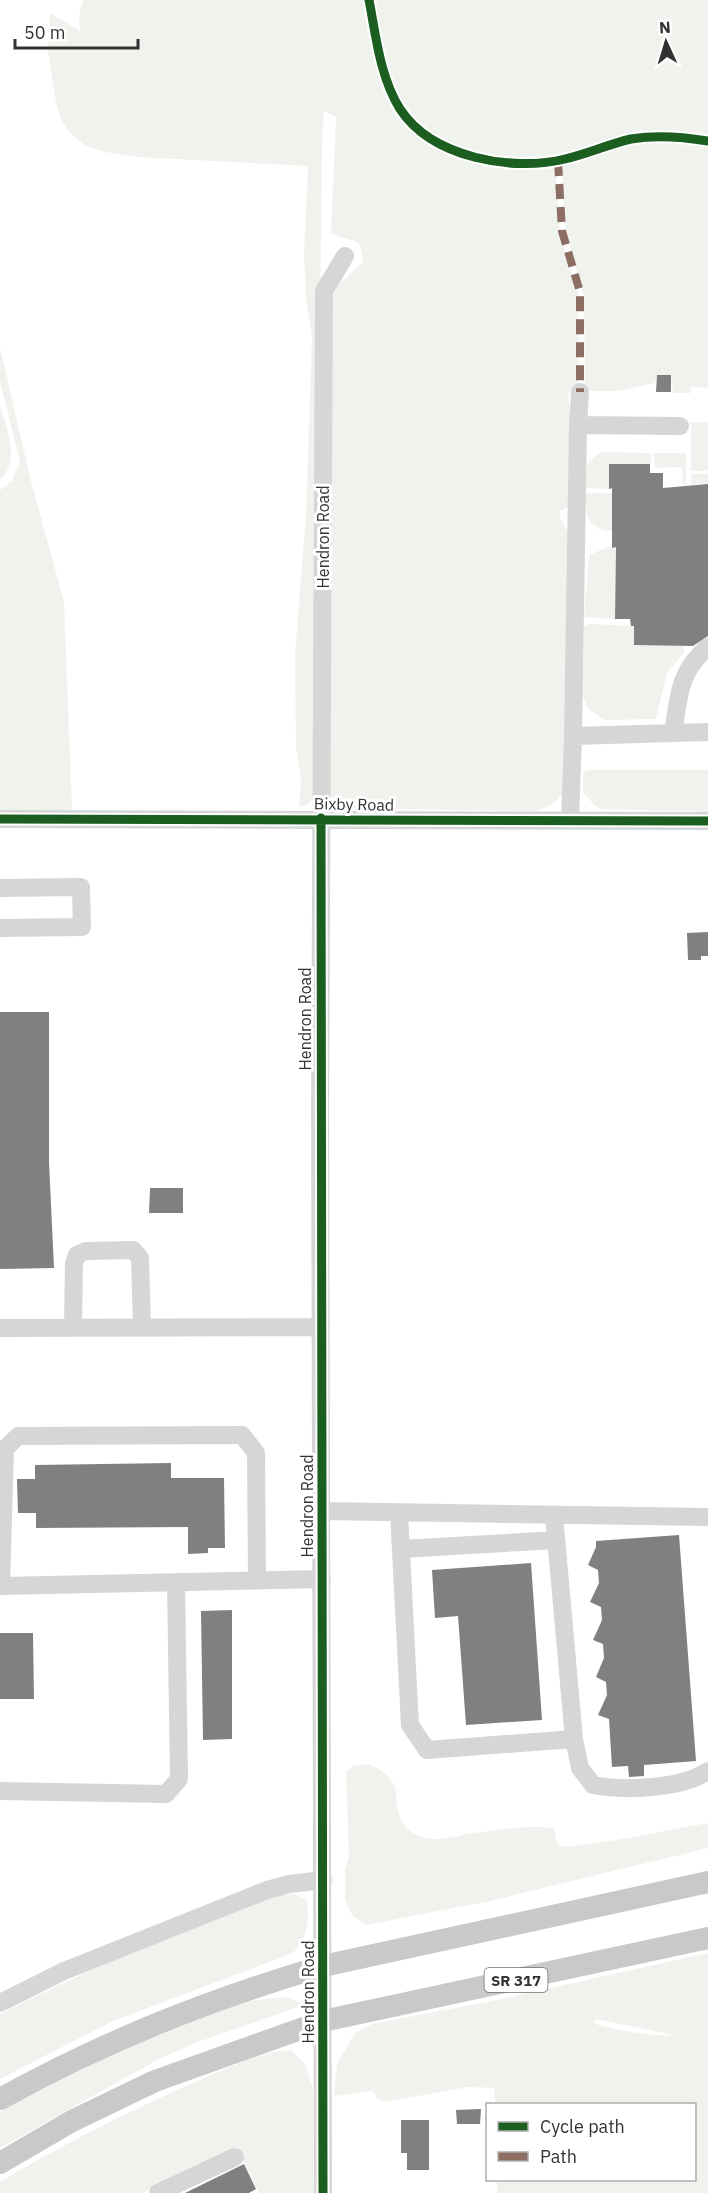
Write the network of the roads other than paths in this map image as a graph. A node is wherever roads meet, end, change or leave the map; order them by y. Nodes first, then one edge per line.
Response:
1 (345, 256) dead end
2 (580, 392) dead end
3 (578, 425) junction
4 (680, 426) dead end
5 (708, 647) edge
6 (708, 732) edge
7 (673, 733) junction
8 (573, 736) junction
9 (321, 818) junction
10 (0, 819) edge
11 (570, 820) junction
12 (708, 821) edge
13 (0, 888) edge
14 (0, 928) edge
15 (142, 1327) junction
16 (321, 1327) junction
17 (0, 1328) edge
18 (73, 1328) junction
19 (322, 1511) junction
20 (399, 1513) junction
21 (554, 1515) junction
22 (708, 1517) edge
23 (708, 1527) edge
24 (556, 1540) junction
25 (400, 1549) junction
26 (322, 1579) junction
27 (257, 1580) junction
28 (176, 1582) junction
29 (0, 1586) edge
30 (574, 1739) junction
31 (708, 1771) edge
32 (0, 1791) edge
33 (323, 1881) junction
34 (708, 1882) edge
35 (708, 1938) edge
36 (323, 1966) junction
37 (0, 2003) edge
38 (323, 2021) junction
39 (0, 2099) edge
40 (235, 2157) dead end
41 (0, 2163) edge
42 (158, 2193) edge
43 (323, 2193) edge

1 - 9 street, Hendron Road
2 - 3 street
3 - 4 street
3 - 8 street
5 - 7 street
6 - 7 street
7 - 8 street
8 - 11 street
9 - 10 street, Bixby Road
9 - 11 street, Bixby Road
9 - 16 street, Hendron Road
11 - 12 street, Bixby Road
13 - 14 street
15 - 16 street
15 - 18 street
15 - 18 street
16 - 19 street, Hendron Road
17 - 18 street
19 - 20 street
19 - 26 street, Hendron Road
20 - 21 street
20 - 25 street
21 - 22 street
21 - 24 street
22 - 23 street
24 - 25 street
24 - 30 street
25 - 30 street
26 - 27 street
26 - 33 street, Hendron Road
27 - 28 street
27 - 29 street
28 - 29 street
28 - 32 street
30 - 31 street
33 - 36 street, Hendron Road
33 - 37 street
34 - 36 main road
35 - 38 main road, SR 317
36 - 38 street, Hendron Road
36 - 39 main road
38 - 41 main road, SR 317
38 - 43 street, Hendron Road
40 - 42 street

